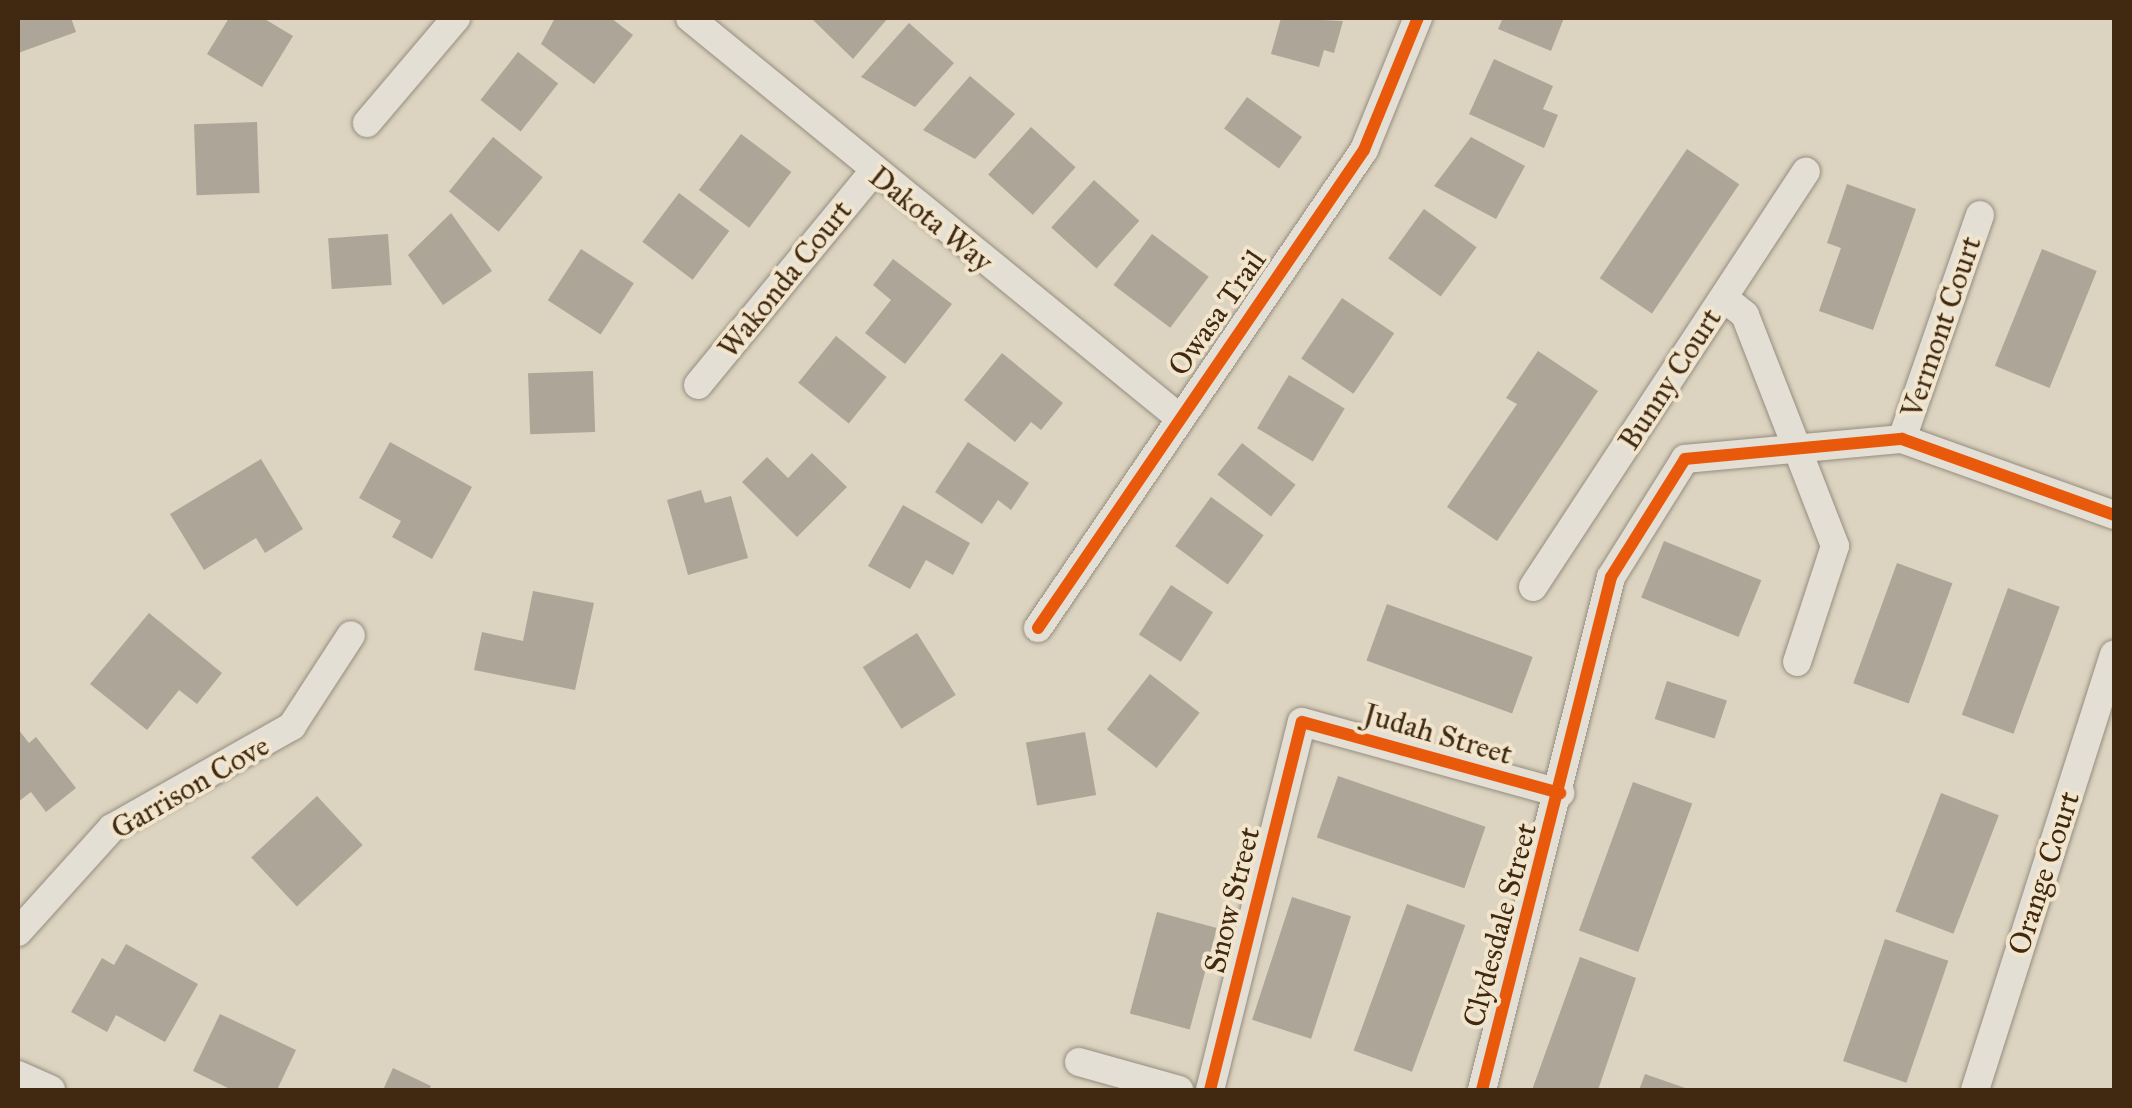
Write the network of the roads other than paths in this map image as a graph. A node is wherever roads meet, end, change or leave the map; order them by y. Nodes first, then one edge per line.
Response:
1 (456, 18) edge
2 (690, 18) edge
3 (1418, 18) edge
4 (367, 123) dead end
5 (1806, 172) dead end
6 (872, 173) junction
7 (1980, 215) dead end
8 (1724, 298) junction
9 (698, 385) dead end
10 (1176, 415) junction
11 (1902, 439) junction
12 (1794, 443) junction
13 (2114, 515) edge
14 (1534, 587) dead end
15 (1038, 628) dead end
16 (350, 635) dead end
17 (2114, 656) edge
18 (1797, 662) dead end
19 (1302, 722) joint
20 (1560, 794) junction
21 (18, 932) edge
22 (1079, 1062) dead end
23 (18, 1074) edge
24 (51, 1090) edge
25 (1178, 1090) edge
26 (1210, 1090) edge
27 (1482, 1090) edge
28 (1975, 1090) edge

1 - 4 street
2 - 6 street, Dakota Way
3 - 10 street, Owasa Trail
5 - 8 street, Bunny Court
6 - 9 street, Wakonda Court
6 - 10 street, Dakota Way
7 - 11 street, Vermont Court
8 - 12 street
8 - 14 street, Bunny Court
10 - 15 street, Owasa Trail
11 - 12 street, Clydesdale Street
11 - 13 street
12 - 18 street
12 - 20 street, Clydesdale Street
16 - 21 street, Garrison Cove
17 - 28 street, Orange Court
19 - 20 street, Judah Street
19 - 26 street, Snow Street
20 - 27 street, Clydesdale Street
22 - 25 street
23 - 24 street

